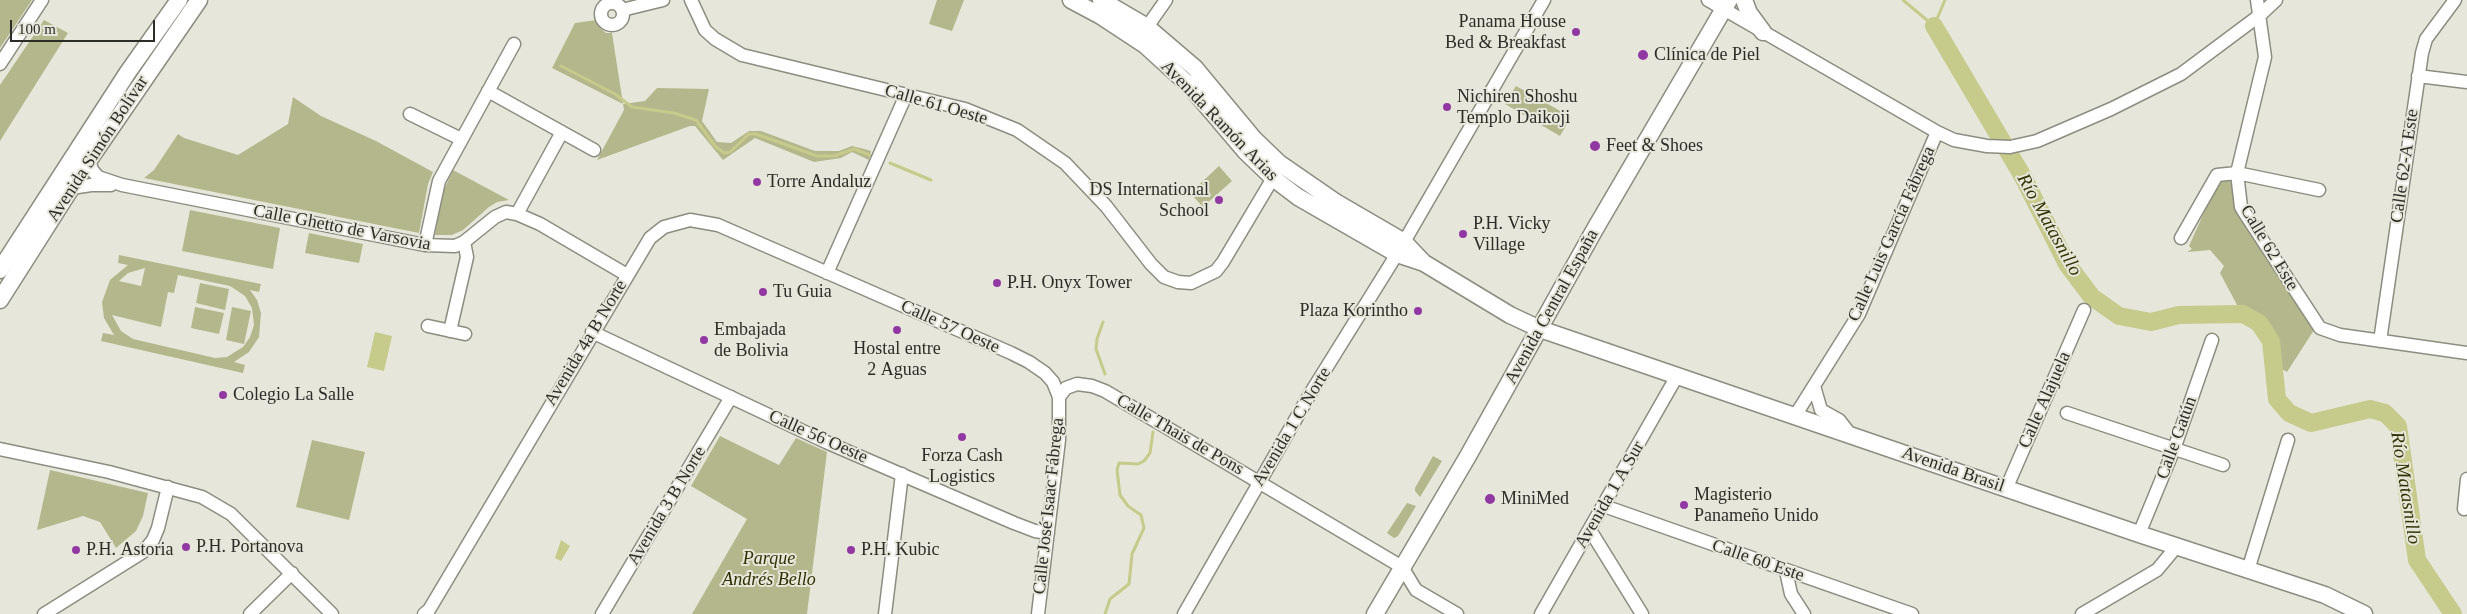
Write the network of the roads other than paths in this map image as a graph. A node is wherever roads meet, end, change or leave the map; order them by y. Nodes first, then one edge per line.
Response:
1 (42, 0) edge
2 (179, 0) edge
3 (199, 0) edge
4 (663, 0) edge
5 (691, 0) edge
6 (1071, 0) edge
7 (1101, 0) edge
8 (1166, 0) edge
9 (1544, 0) edge
10 (1708, 0) edge
11 (1744, 0) edge
12 (2257, 0) edge
13 (2276, 0) edge
14 (2455, 0) edge
15 (1726, 4) edge
16 (622, 10) dead end
17 (2260, 15) junction
18 (1147, 27) junction
19 (1123, 31) junction
20 (1763, 32) junction
21 (514, 44) dead end
22 (0, 64) edge
23 (2418, 76) junction
24 (2467, 82) edge
25 (488, 91) junction
26 (906, 95) junction
27 (410, 114) dead end
28 (562, 132) junction
29 (1937, 132) junction
30 (461, 139) junction
31 (594, 150) dead end
32 (89, 160) junction
33 (2237, 173) junction
34 (1273, 178) junction
35 (122, 185) junction
36 (71, 188) junction
37 (2319, 190) dead end
38 (517, 214) junction
39 (2181, 238) dead end
40 (464, 242) junction
41 (425, 245) junction
42 (1400, 248) junction
43 (0, 270) edge
44 (827, 273) junction
45 (627, 275) junction
46 (0, 300) edge
47 (2084, 310) dead end
48 (428, 326) dead end
49 (1540, 329) junction
50 (450, 331) junction
51 (592, 332) junction
52 (465, 334) dead end
53 (2212, 340) dead end
54 (2380, 341) junction
55 (2467, 353) edge
56 (1677, 376) junction
57 (1814, 386) junction
58 (731, 397) junction
59 (1059, 397) junction
60 (2067, 413) dead end
61 (1795, 416) junction
62 (1850, 434) junction
63 (2288, 440) dead end
64 (0, 448) edge
65 (2174, 449) junction
66 (2222, 465) dead end
67 (902, 474) junction
68 (2467, 479) edge
69 (1260, 481) junction
70 (168, 487) junction
71 (2006, 489) junction
72 (1604, 506) junction
73 (2464, 509) dead end
74 (1590, 530) junction
75 (1048, 533) junction
76 (2138, 534) junction
77 (2177, 546) junction
78 (1402, 568) junction
79 (2248, 570) junction
80 (1786, 571) junction
81 (292, 573) junction
82 (44, 614) edge
83 (250, 614) edge
84 (332, 614) edge
85 (424, 614) edge
86 (602, 614) edge
87 (885, 614) edge
88 (1038, 614) edge
89 (1184, 614) edge
90 (1375, 614) edge
91 (1457, 614) edge
92 (1541, 614) edge
93 (1642, 614) edge
94 (1804, 614) edge
95 (1912, 614) edge
96 (2082, 614) edge
97 (2364, 614) edge

1 - 22 street
2 - 43 main road, Avenida Simón Bolívar
3 - 32 main road, Avenida Simón Bolívar
4 - 16 street
5 - 26 street, Calle 61 Oeste
6 - 19 main road, Avenida Ramón Arias
7 - 18 main road, Avenida Ramón Arias
8 - 18 street
9 - 42 street, Avenida 1 C Norte
10 - 15 street
11 - 20 main road
12 - 17 street, Calle 62 Este
13 - 17 street
14 - 23 street, Calle 62-A Este
15 - 20 street
15 - 49 main road, Avenida Central España
17 - 29 street
17 - 33 street, Calle 62 Este
18 - 19 main road
18 - 42 main road, Avenida Ramón Arias
19 - 34 main road, Avenida Ramón Arias
20 - 29 street
21 - 25 street
23 - 24 street
23 - 54 street, Calle 62-A Este
25 - 28 street
25 - 30 street
26 - 34 street, Calle 61 Oeste
26 - 44 street
27 - 30 street
28 - 31 street
28 - 38 street
29 - 57 street, Calle Luis García Fábrega
30 - 41 street
32 - 35 street, Calle Ghetto de Varsovia
32 - 36 main road, Avenida Simón Bolívar
33 - 37 street
33 - 39 street
33 - 54 street, Calle 62 Este
34 - 42 main road, Avenida Ramón Arias
35 - 36 street, Calle Ghetto de Varsovia
35 - 41 street, Calle Ghetto de Varsovia
36 - 46 main road, Avenida Simón Bolívar
38 - 40 street, Calle Ghetto de Varsovia
38 - 45 street
40 - 41 street, Calle Ghetto de Varsovia
40 - 50 street
42 - 49 main road, Avenida Ramón Arias
42 - 69 street, Avenida 1 C Norte
44 - 45 street, Avenida 4a B Norte
44 - 59 street, Calle 57 Oeste
45 - 51 street, Avenida 4a B Norte
47 - 71 street, Calle Alajuela
48 - 50 street
49 - 56 main road, Avenida Brasil
49 - 78 main road, Avenida Central España
50 - 52 street
51 - 58 street, Calle 56 Oeste
51 - 85 street, Avenida 4a B Norte
53 - 65 street, Calle Gatún
54 - 55 street, Calle 62 Este
56 - 61 main road, Avenida Brasil
56 - 72 street, Avenida 1 A Sur
57 - 61 street, Calle Luis García Fábrega
57 - 62 street
58 - 67 street, Calle 56 Oeste
58 - 86 street, Avenida 3 B Norte
59 - 69 street, Calle Thais de Pons
59 - 75 street, Calle José Isaac Fábrega
60 - 65 street
61 - 62 main road, Avenida Brasil
62 - 71 main road, Avenida Brasil
63 - 79 street
64 - 70 street
65 - 66 street
65 - 76 street, Calle Gatún
67 - 75 street, Calle 56 Oeste
67 - 87 street
68 - 73 street
69 - 78 street, Calle Thais de Pons
69 - 89 street, Avenida 1 C Norte
70 - 81 street
70 - 82 street
71 - 76 main road, Avenida Brasil
72 - 74 street, Avenida 1 A Sur
72 - 80 street, Calle 60 Este
74 - 92 street, Avenida 1 A Sur
74 - 93 street
75 - 88 street, Calle José Isaac Fábrega
76 - 77 main road, Avenida Brasil
77 - 79 main road, Avenida Brasil
77 - 96 street
78 - 90 main road, Avenida Central España
78 - 91 street
79 - 97 main road, Avenida Brasil
80 - 94 street
80 - 95 street, Calle 60 Este
81 - 83 street
81 - 84 street

